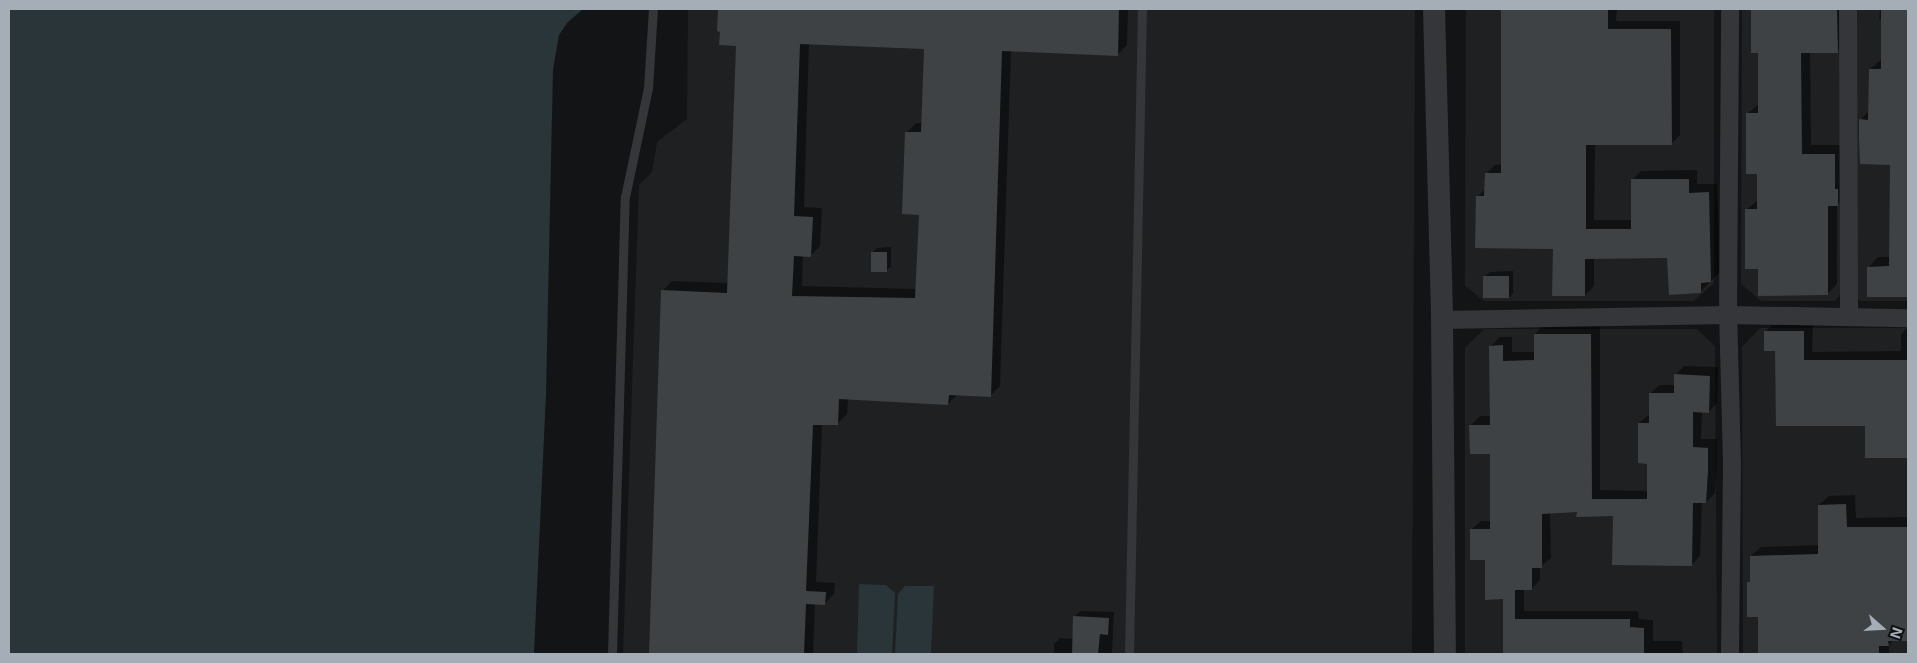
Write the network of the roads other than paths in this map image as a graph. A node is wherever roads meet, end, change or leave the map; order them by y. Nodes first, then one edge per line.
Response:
1 (653, 9) edge
2 (1142, 9) edge
3 (1434, 9) edge
4 (1730, 9) edge
5 (1848, 9) edge
6 (1728, 315) junction
7 (1849, 317) junction
8 (1908, 318) edge
9 (1442, 320) junction
10 (612, 654) edge
11 (1128, 654) edge
12 (1445, 654) edge
13 (1730, 654) edge

1 - 10 lane
2 - 11 lane
3 - 9 street
4 - 6 street
5 - 7 street
6 - 7 street
6 - 9 street
6 - 13 street
7 - 8 street
9 - 12 street

